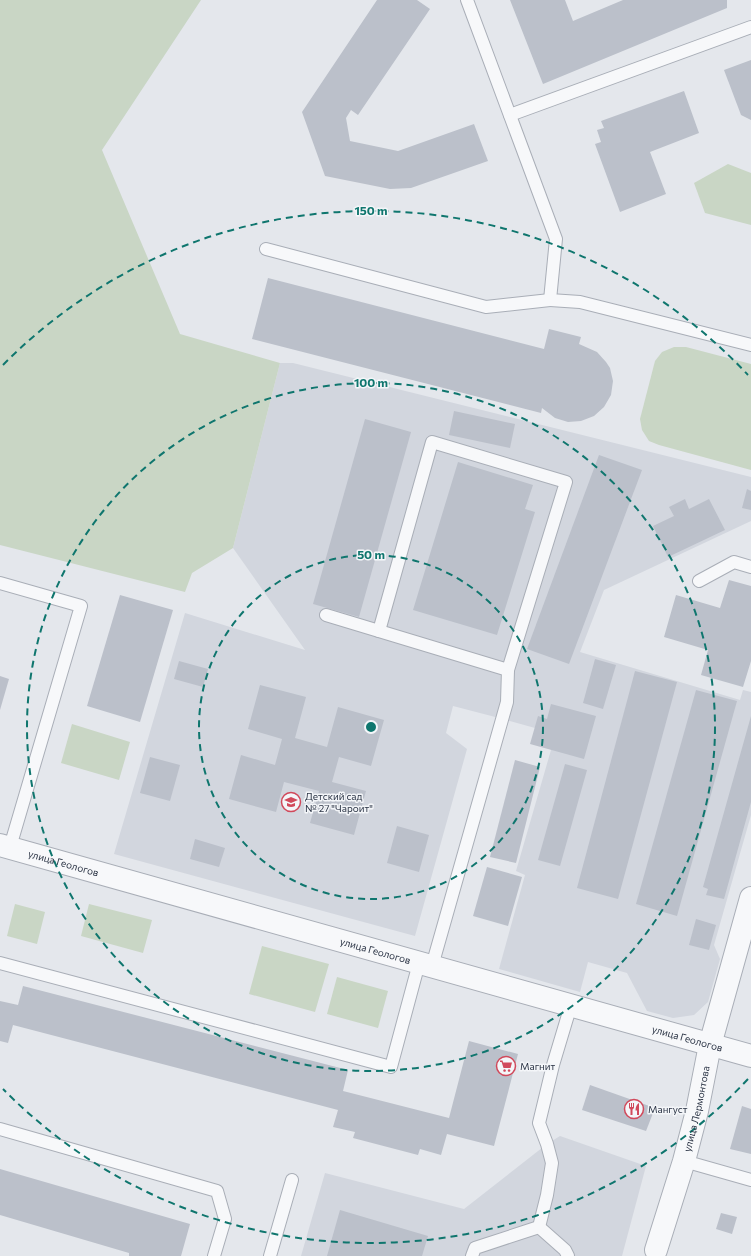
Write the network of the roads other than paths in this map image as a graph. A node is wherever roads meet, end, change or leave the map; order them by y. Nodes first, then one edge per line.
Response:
1 (467, 0) edge
2 (751, 27) edge
3 (510, 115) junction
4 (266, 249) dead end
5 (550, 300) junction
6 (751, 345) edge
7 (751, 567) edge
8 (699, 581) dead end
9 (0, 583) edge
10 (326, 615) dead end
11 (378, 632) junction
12 (508, 670) junction
13 (5, 846) edge
14 (751, 898) edge
15 (0, 963) edge
16 (426, 964) junction
17 (571, 1006) junction
18 (710, 1045) junction
19 (751, 1056) edge
20 (0, 1129) edge
21 (684, 1160) junction
22 (292, 1180) dead end
23 (751, 1180) edge
24 (539, 1228) junction
25 (656, 1250) dead end
26 (214, 1256) edge
27 (270, 1256) edge
28 (472, 1256) edge
29 (568, 1256) edge

1 - 3 lane
2 - 3 lane
3 - 5 lane
4 - 5 lane
5 - 6 lane
7 - 8 lane
9 - 13 lane
10 - 11 lane
11 - 12 lane
11 - 12 lane
12 - 16 lane
13 - 16 street, улица Геологов
14 - 18 street, улица Лермонтова
15 - 16 lane
16 - 17 street, улица Геологов
17 - 18 street, улица Геологов
17 - 24 lane
18 - 19 street, улица Геологов
18 - 21 street, улица Лермонтова
20 - 26 lane
21 - 23 lane
21 - 25 street, улица Лермонтова
22 - 27 lane
24 - 28 lane
24 - 29 lane

